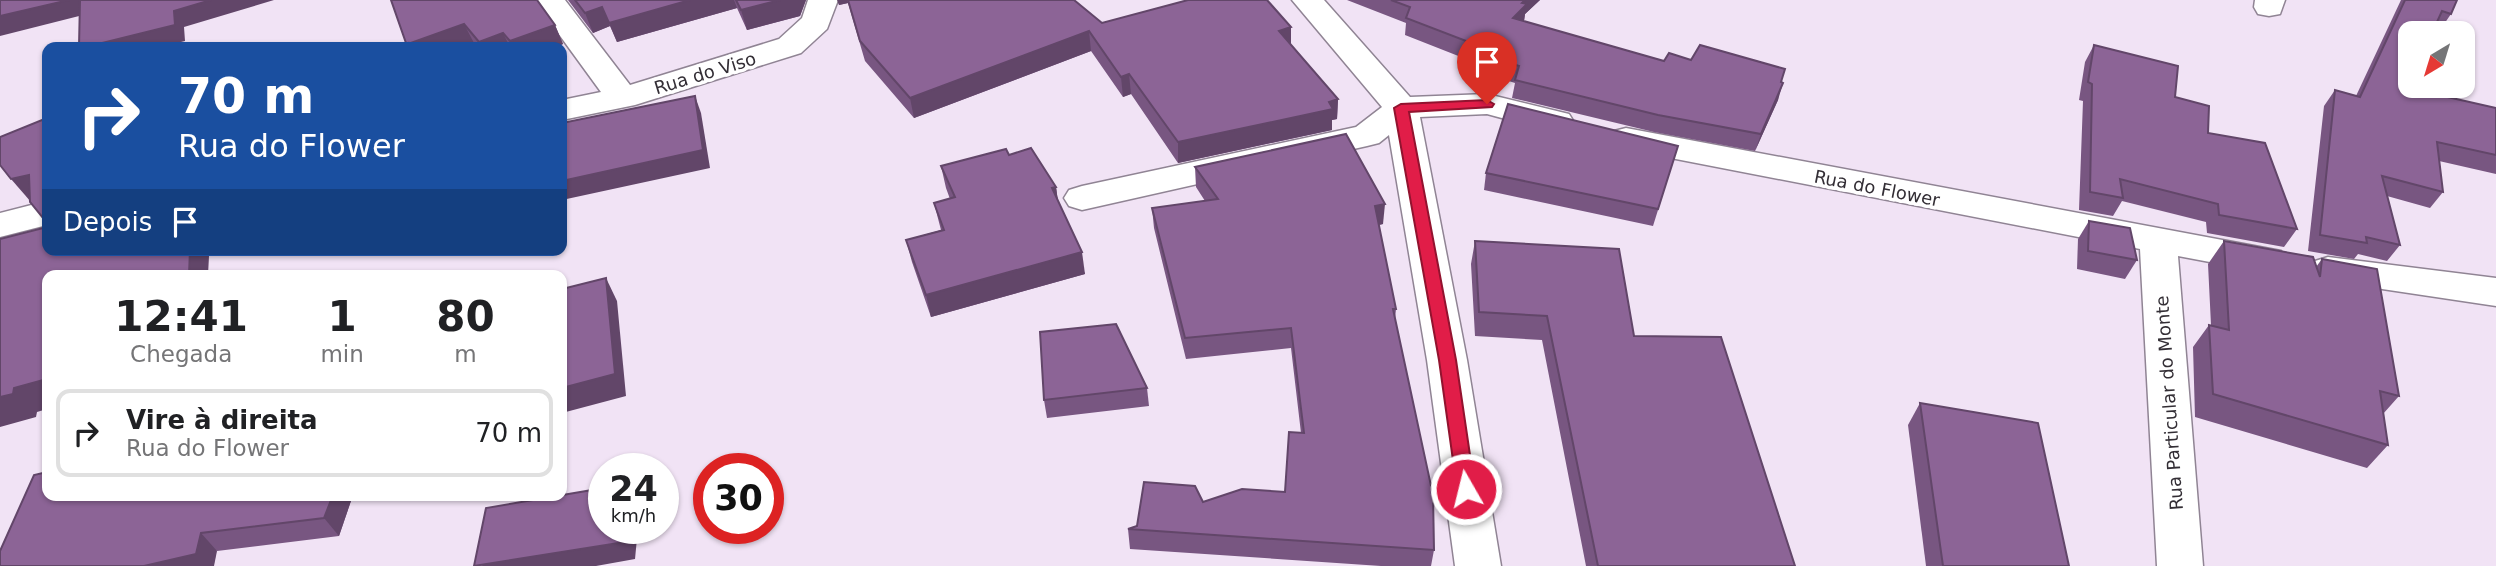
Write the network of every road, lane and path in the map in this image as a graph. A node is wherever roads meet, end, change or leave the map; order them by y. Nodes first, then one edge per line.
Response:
1 (549, 0) edge
2 (823, 0) edge
3 (1307, 0) edge
4 (624, 98) junction
5 (1401, 108) junction
6 (567, 109) edge
7 (1082, 198) dead end
8 (42, 215) edge
9 (0, 225) edge
10 (2158, 240) junction
11 (2496, 292) edge
12 (1478, 566) edge
13 (2180, 566) edge

1 - 4 street
2 - 4 street, Rua do Viso
3 - 5 street
4 - 6 street, Rua do Viso
5 - 7 street
5 - 10 street, Rua do Flower
5 - 12 street
8 - 9 street
10 - 11 street, Rua do Flower
10 - 13 street, Rua Particular do Monte

